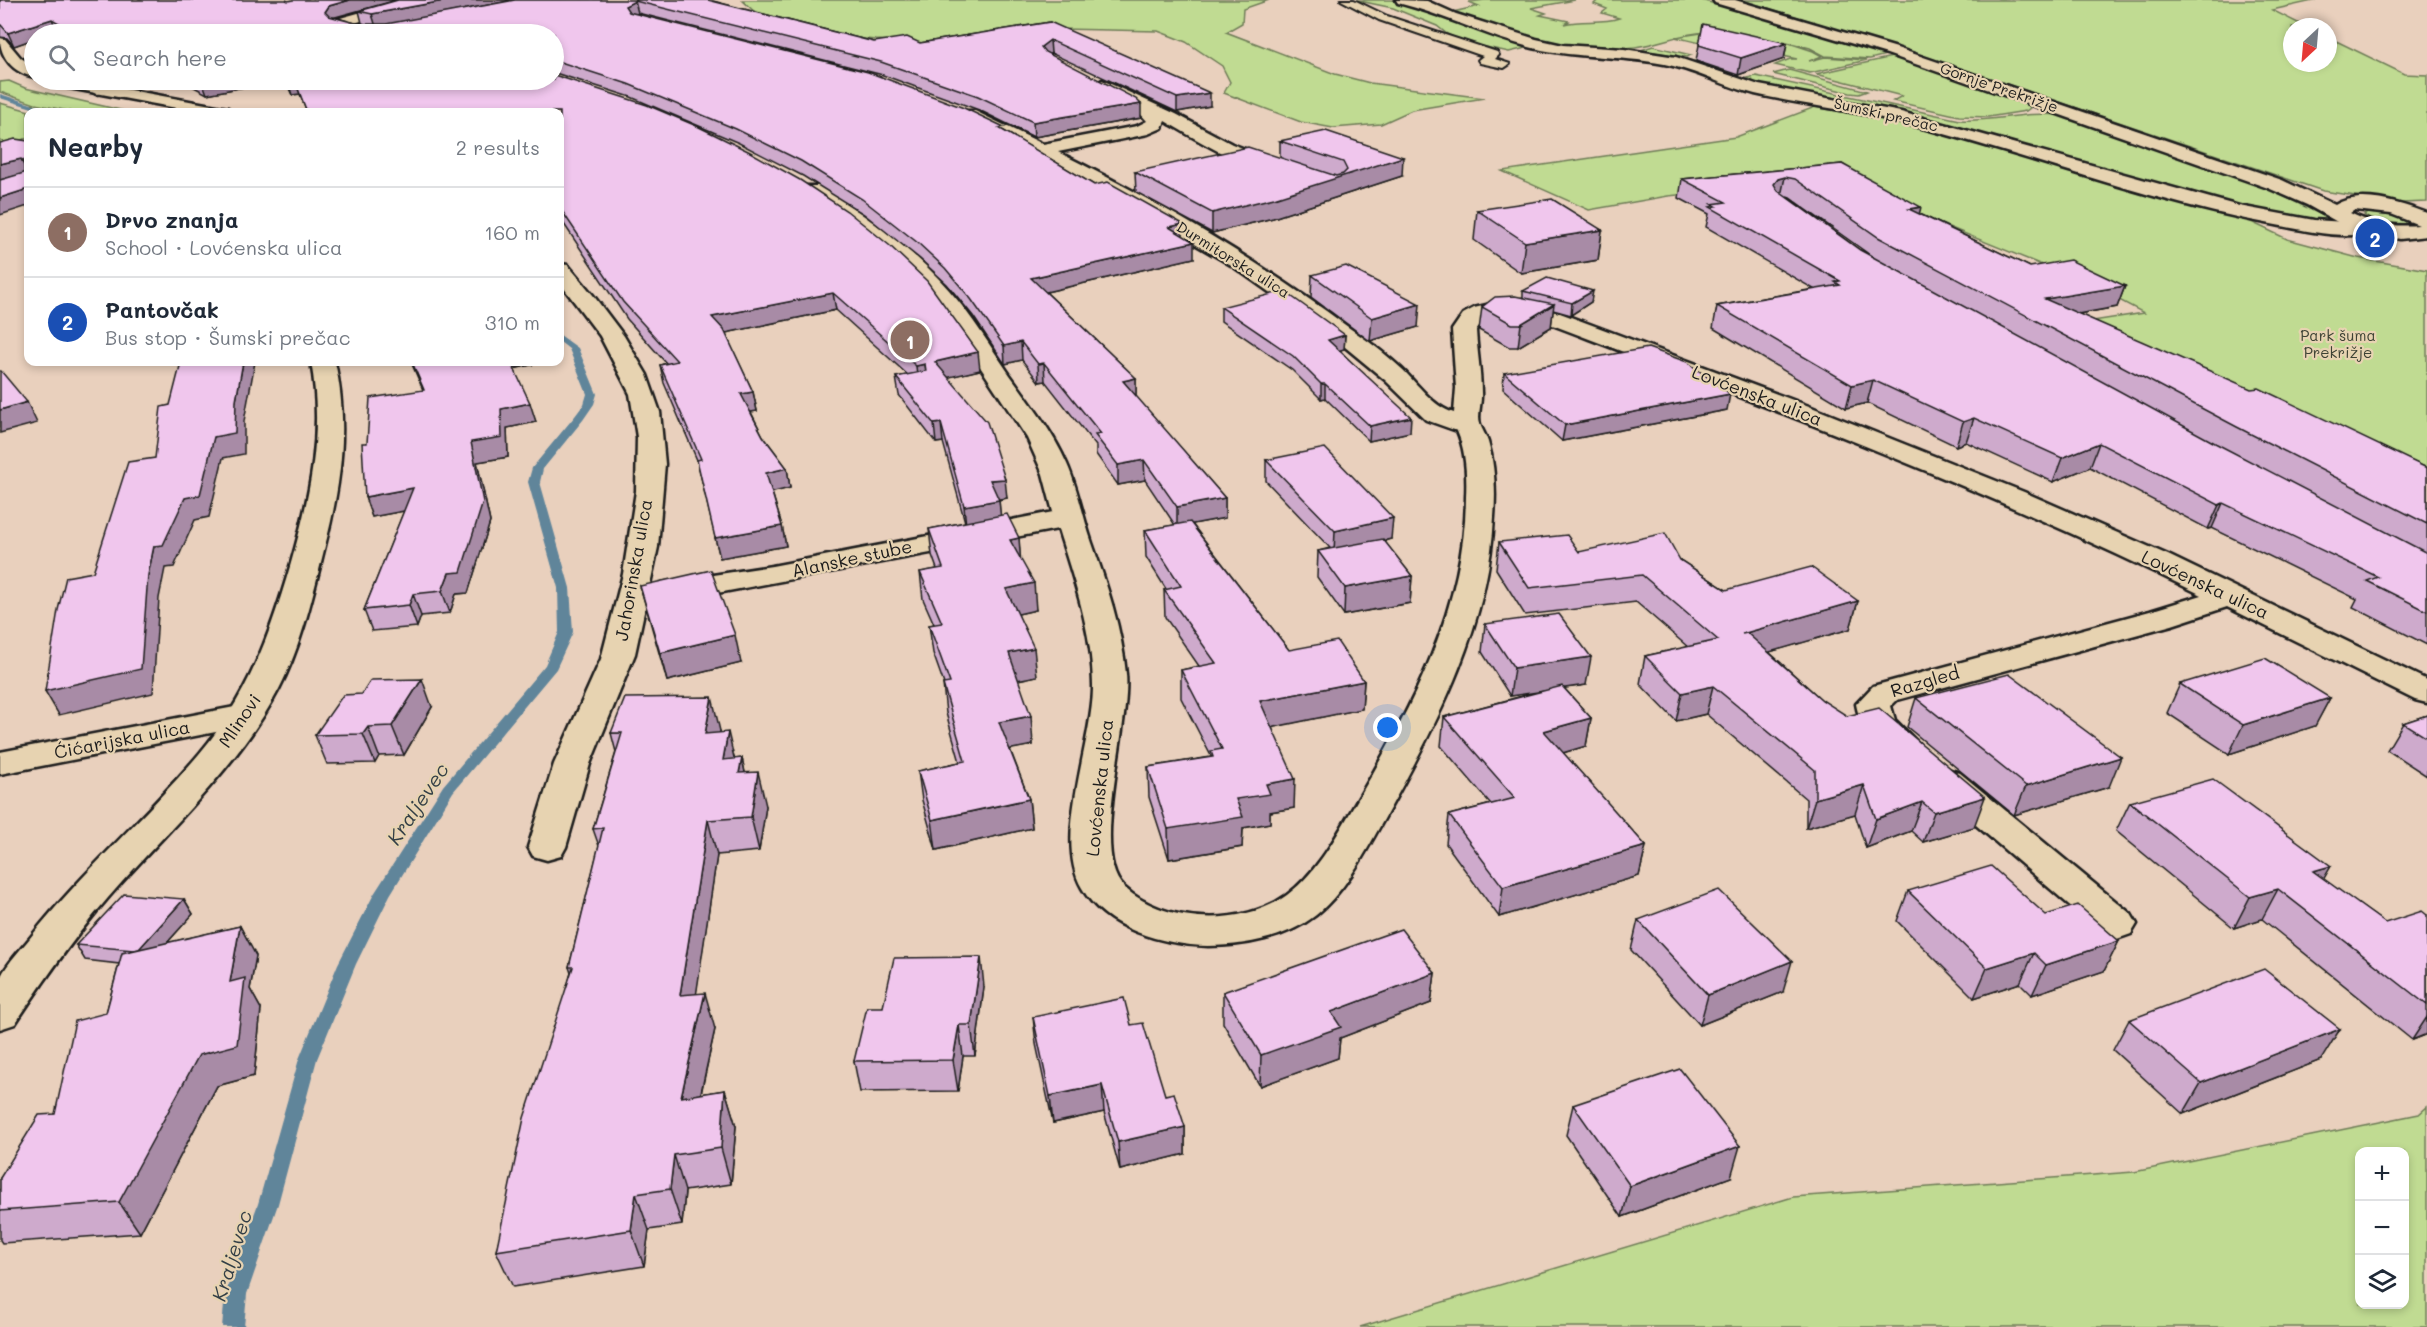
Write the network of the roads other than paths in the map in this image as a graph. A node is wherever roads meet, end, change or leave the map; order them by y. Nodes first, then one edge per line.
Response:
1 (420, 0) edge
2 (1346, 0) edge
3 (1403, 0) edge
4 (1720, 0) edge
5 (342, 24) edge
6 (0, 44) edge
7 (1503, 64) dead end
8 (24, 66) edge
9 (1086, 76) edge
10 (100, 90) edge
11 (1144, 107) junction
12 (200, 108) edge
13 (950, 108) edge
14 (1042, 150) junction
15 (1295, 174) edge
16 (794, 178) edge
17 (2275, 184) junction
18 (2376, 206) junction
19 (2427, 209) edge
20 (2341, 216) junction
21 (2427, 221) edge
22 (2377, 230) junction
23 (2427, 230) edge
24 (2427, 244) edge
25 (564, 274) edge
26 (324, 366) edge
27 (1466, 425) junction
28 (1069, 518) junction
29 (634, 594) junction
30 (2230, 596) junction
31 (2427, 693) edge
32 (245, 716) junction
33 (0, 763) edge
34 (547, 847) dead end
35 (2117, 924) dead end
36 (0, 1012) edge

1 - 5 street
2 - 7 lane
3 - 22 street, Šumski prečac
4 - 17 street, Gornje Prekrižje
6 - 8 street
9 - 11 street
10 - 12 street
11 - 14 street
11 - 15 street
13 - 14 street, Durmitorska ulica
14 - 27 street, Durmitorska ulica
16 - 28 street, Lovćenska ulica
17 - 18 street, Gornje Prekrižje
17 - 20 street, Gornje Prekrižje
18 - 19 street
18 - 20 street
18 - 21 street
20 - 22 street, Gornje Prekrižje
22 - 23 street
22 - 24 street
25 - 29 street, Jahorinska ulica
26 - 32 street, Mlinovi
27 - 28 street, Lovćenska ulica
27 - 30 street, Lovćenska ulica
28 - 29 street, Alanske stube
29 - 34 street, Jahorinska ulica
30 - 31 street, Lovćenska ulica
30 - 35 street, Razgled
32 - 33 street, Ćićarijska ulica
32 - 36 street, Mlinovi

